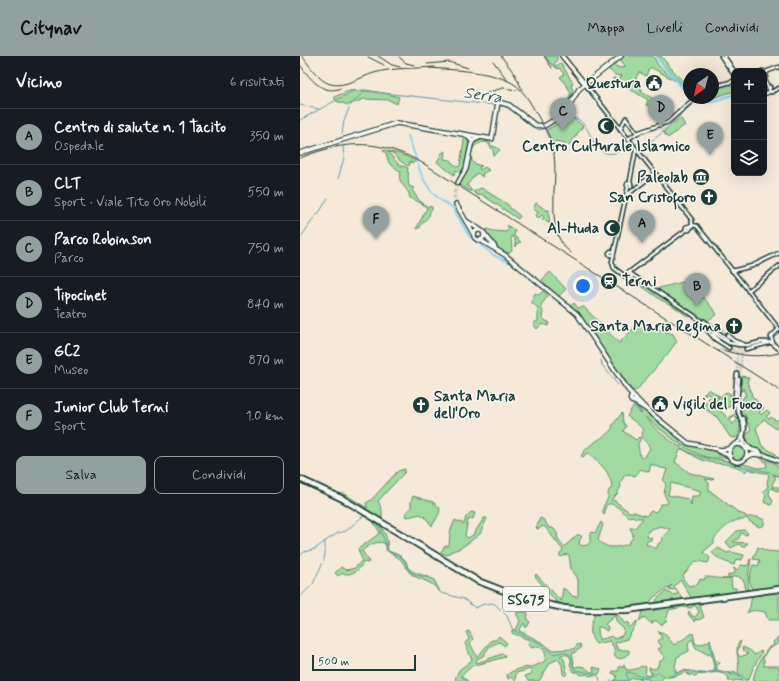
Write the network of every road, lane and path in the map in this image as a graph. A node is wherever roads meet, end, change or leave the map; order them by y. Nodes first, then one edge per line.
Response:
1 (562, 56) edge
2 (621, 56) edge
3 (723, 56) edge
4 (779, 67) edge
5 (732, 68) edge
6 (731, 70) edge
7 (767, 73) edge
8 (731, 82) edge
9 (767, 82) edge
10 (585, 84) junction
11 (719, 85) edge
12 (770, 88) junction
13 (779, 88) edge
14 (767, 90) edge
15 (688, 104) edge
16 (620, 129) junction
17 (637, 133) junction
18 (472, 139) junction
19 (628, 139) junction
20 (636, 149) junction
21 (300, 153) edge
22 (655, 173) junction
23 (458, 183) tunnel mouth
24 (627, 195) junction
25 (456, 204) tunnel mouth
26 (465, 220) junction
27 (692, 225) junction
28 (697, 226) junction
29 (479, 229) junction
30 (688, 230) junction
31 (484, 233) junction
32 (474, 235) junction
33 (480, 240) junction
34 (779, 253) edge
35 (516, 264) junction
36 (779, 266) edge
37 (732, 271) junction
38 (629, 274) junction
39 (639, 280) junction
40 (748, 291) junction
41 (693, 315) junction
42 (779, 329) edge
43 (713, 334) dead end
44 (773, 334) junction
45 (727, 335) tunnel mouth
46 (728, 340) tunnel mouth
47 (759, 342) junction
48 (778, 348) edge
49 (746, 349) tunnel mouth
50 (737, 374) tunnel mouth
51 (739, 379) tunnel mouth
52 (743, 436) junction
53 (734, 445) junction
54 (745, 447) junction
55 (711, 448) junction
56 (755, 450) junction
57 (764, 455) junction
58 (730, 456) junction
59 (745, 459) junction
60 (779, 462) edge
61 (300, 478) edge
62 (779, 588) edge

1 - 10 main road
2 - 10 main road
3 - 5 street
3 - 6 street
4 - 7 street
8 - 11 street
9 - 12 street
10 - 16 street
10 - 18 main road
12 - 13 street
12 - 14 street
15 - 17 street
16 - 17 street
16 - 19 street
17 - 19 street
18 - 21 main road
18 - 23 main road
19 - 20 street
20 - 22 street
20 - 24 street
22 - 24 street
22 - 27 street
24 - 38 street
25 - 26 main road
26 - 29 main road
26 - 32 main road
27 - 28 street
27 - 30 street
28 - 30 street
28 - 37 street
29 - 31 main road
29 - 32 main road
30 - 38 street
31 - 33 main road
31 - 35 main road
32 - 33 main road
33 - 35 main road
34 - 37 street
35 - 55 main road
36 - 40 street
37 - 40 street
38 - 39 street
38 - 39 street
39 - 41 street
40 - 42 street
41 - 43 street
41 - 46 street
41 - 47 street
42 - 44 street
44 - 47 street
44 - 48 street
45 - 47 street
47 - 48 street
48 - 49 street
50 - 53 street
51 - 52 street
52 - 54 street
52 - 56 street
53 - 54 main road
53 - 55 main road
53 - 58 main road
54 - 56 main road
54 - 59 main road
55 - 58 main road
56 - 57 main road
57 - 59 main road
57 - 60 main road
58 - 59 main road
61 - 62 highway, SS675

